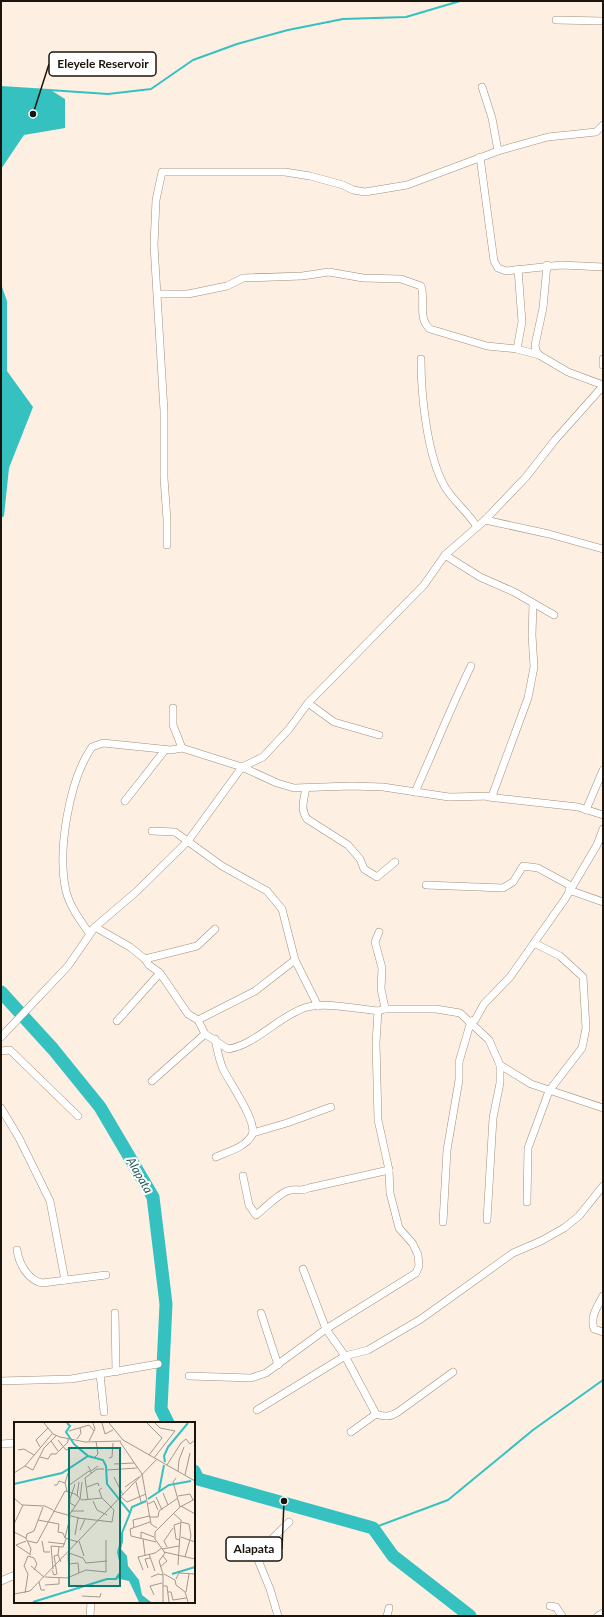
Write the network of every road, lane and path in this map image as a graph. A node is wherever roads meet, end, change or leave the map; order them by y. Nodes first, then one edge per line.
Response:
1 (556, 20) dead end
2 (603, 21) edge
3 (482, 87) dead end
4 (602, 130) edge
5 (498, 151) junction
6 (480, 158) junction
7 (547, 265) junction
8 (603, 267) edge
9 (518, 269) junction
10 (158, 294) junction
11 (517, 349) junction
12 (539, 355) junction
13 (421, 359) dead end
14 (603, 359) edge
15 (603, 365) edge
16 (603, 386) edge
17 (485, 520) junction
18 (477, 527) junction
19 (167, 545) dead end
20 (603, 549) edge
21 (445, 555) junction
22 (533, 604) junction
23 (554, 615) dead end
24 (471, 666) dead end
25 (308, 703) junction
26 (174, 708) dead end
27 (379, 735) dead end
28 (182, 748) junction
29 (165, 750) junction
30 (242, 767) junction
31 (603, 770) edge
32 (306, 788) junction
33 (415, 792) junction
34 (478, 796) junction
35 (125, 801) dead end
36 (586, 810) junction
37 (603, 815) edge
38 (603, 829) edge
39 (152, 831) dead end
40 (188, 841) junction
41 (395, 862) dead end
42 (426, 885) dead end
43 (570, 888) junction
44 (603, 902) edge
45 (95, 927) junction
46 (215, 929) dead end
47 (379, 932) dead end
48 (534, 943) junction
49 (145, 959) junction
50 (295, 960) junction
51 (160, 973) junction
52 (318, 1006) junction
53 (381, 1010) junction
54 (198, 1020) junction
55 (117, 1021) dead end
56 (471, 1021) junction
57 (205, 1034) junction
58 (1, 1037) edge
59 (215, 1039) junction
60 (1, 1051) edge
61 (500, 1065) junction
62 (152, 1081) dead end
63 (549, 1092) junction
64 (331, 1107) dead end
65 (1, 1108) edge
66 (603, 1108) edge
67 (78, 1116) dead end
68 (253, 1133) junction
69 (216, 1157) dead end
70 (389, 1170) junction
71 (243, 1176) dead end
72 (603, 1186) edge
73 (527, 1202) dead end
74 (487, 1220) dead end
75 (443, 1222) dead end
76 (17, 1250) dead end
77 (303, 1269) dead end
78 (106, 1275) dead end
79 (65, 1280) junction
80 (603, 1296) edge
81 (115, 1313) dead end
82 (260, 1313) dead end
83 (326, 1329) junction
84 (603, 1332) edge
85 (344, 1356) junction
86 (158, 1364) dead end
87 (278, 1365) junction
88 (116, 1372) junction
89 (453, 1372) dead end
90 (100, 1374) junction
91 (189, 1376) dead end
92 (1, 1381) edge
93 (257, 1410) dead end
94 (104, 1412) dead end
95 (376, 1414) junction
96 (351, 1432) dead end
97 (14, 1443) edge
98 (1, 1444) edge
99 (288, 1522) dead end
100 (14, 1575) edge
101 (1, 1581) edge
102 (91, 1603) edge
103 (550, 1606) dead end
104 (389, 1608) dead end
105 (603, 1613) edge
106 (90, 1616) edge
107 (278, 1616) edge
108 (387, 1616) edge
109 (562, 1616) edge
110 (598, 1616) edge

1 - 2 street
3 - 5 street
4 - 5 street
5 - 6 street
6 - 9 street
6 - 10 street
7 - 8 street
7 - 9 street
7 - 12 street
9 - 11 street
10 - 11 street
10 - 19 street
11 - 12 street
12 - 16 street
13 - 18 street
14 - 15 street
16 - 17 street
17 - 18 street
17 - 20 street
18 - 21 street
21 - 22 street
21 - 25 street
22 - 23 street
22 - 34 street
24 - 33 street
25 - 27 street
25 - 30 street
26 - 28 street
28 - 29 street
28 - 30 street
29 - 35 street
29 - 45 street
30 - 32 street
30 - 40 street
31 - 36 street
32 - 33 street
32 - 41 street
33 - 34 street
34 - 36 street
36 - 37 street
38 - 43 street
39 - 40 street
40 - 45 street
40 - 50 street
42 - 43 street
43 - 44 street
43 - 48 street
45 - 49 street
45 - 58 street
46 - 49 street
47 - 53 street
48 - 56 street
48 - 63 street
49 - 51 street
50 - 52 street
50 - 54 street
51 - 54 street
51 - 55 street
52 - 53 street
52 - 59 street
53 - 56 street
53 - 70 street
54 - 57 street
56 - 61 street
56 - 75 street
57 - 59 street
57 - 62 street
59 - 68 street
60 - 67 street
61 - 63 street
61 - 74 street
63 - 66 street
63 - 73 street
64 - 68 street
65 - 79 street
68 - 69 street
70 - 71 street
70 - 83 street
72 - 85 street
76 - 79 street
77 - 83 street
78 - 79 street
80 - 84 street
81 - 88 street
82 - 87 street
83 - 85 street
83 - 87 street
85 - 93 street
85 - 95 street
86 - 88 street
87 - 91 street
88 - 90 street
89 - 95 street
90 - 92 street
90 - 94 street
95 - 96 street
97 - 98 street
99 - 107 street
100 - 101 street
102 - 106 street
103 - 109 street
104 - 108 street
105 - 110 street

